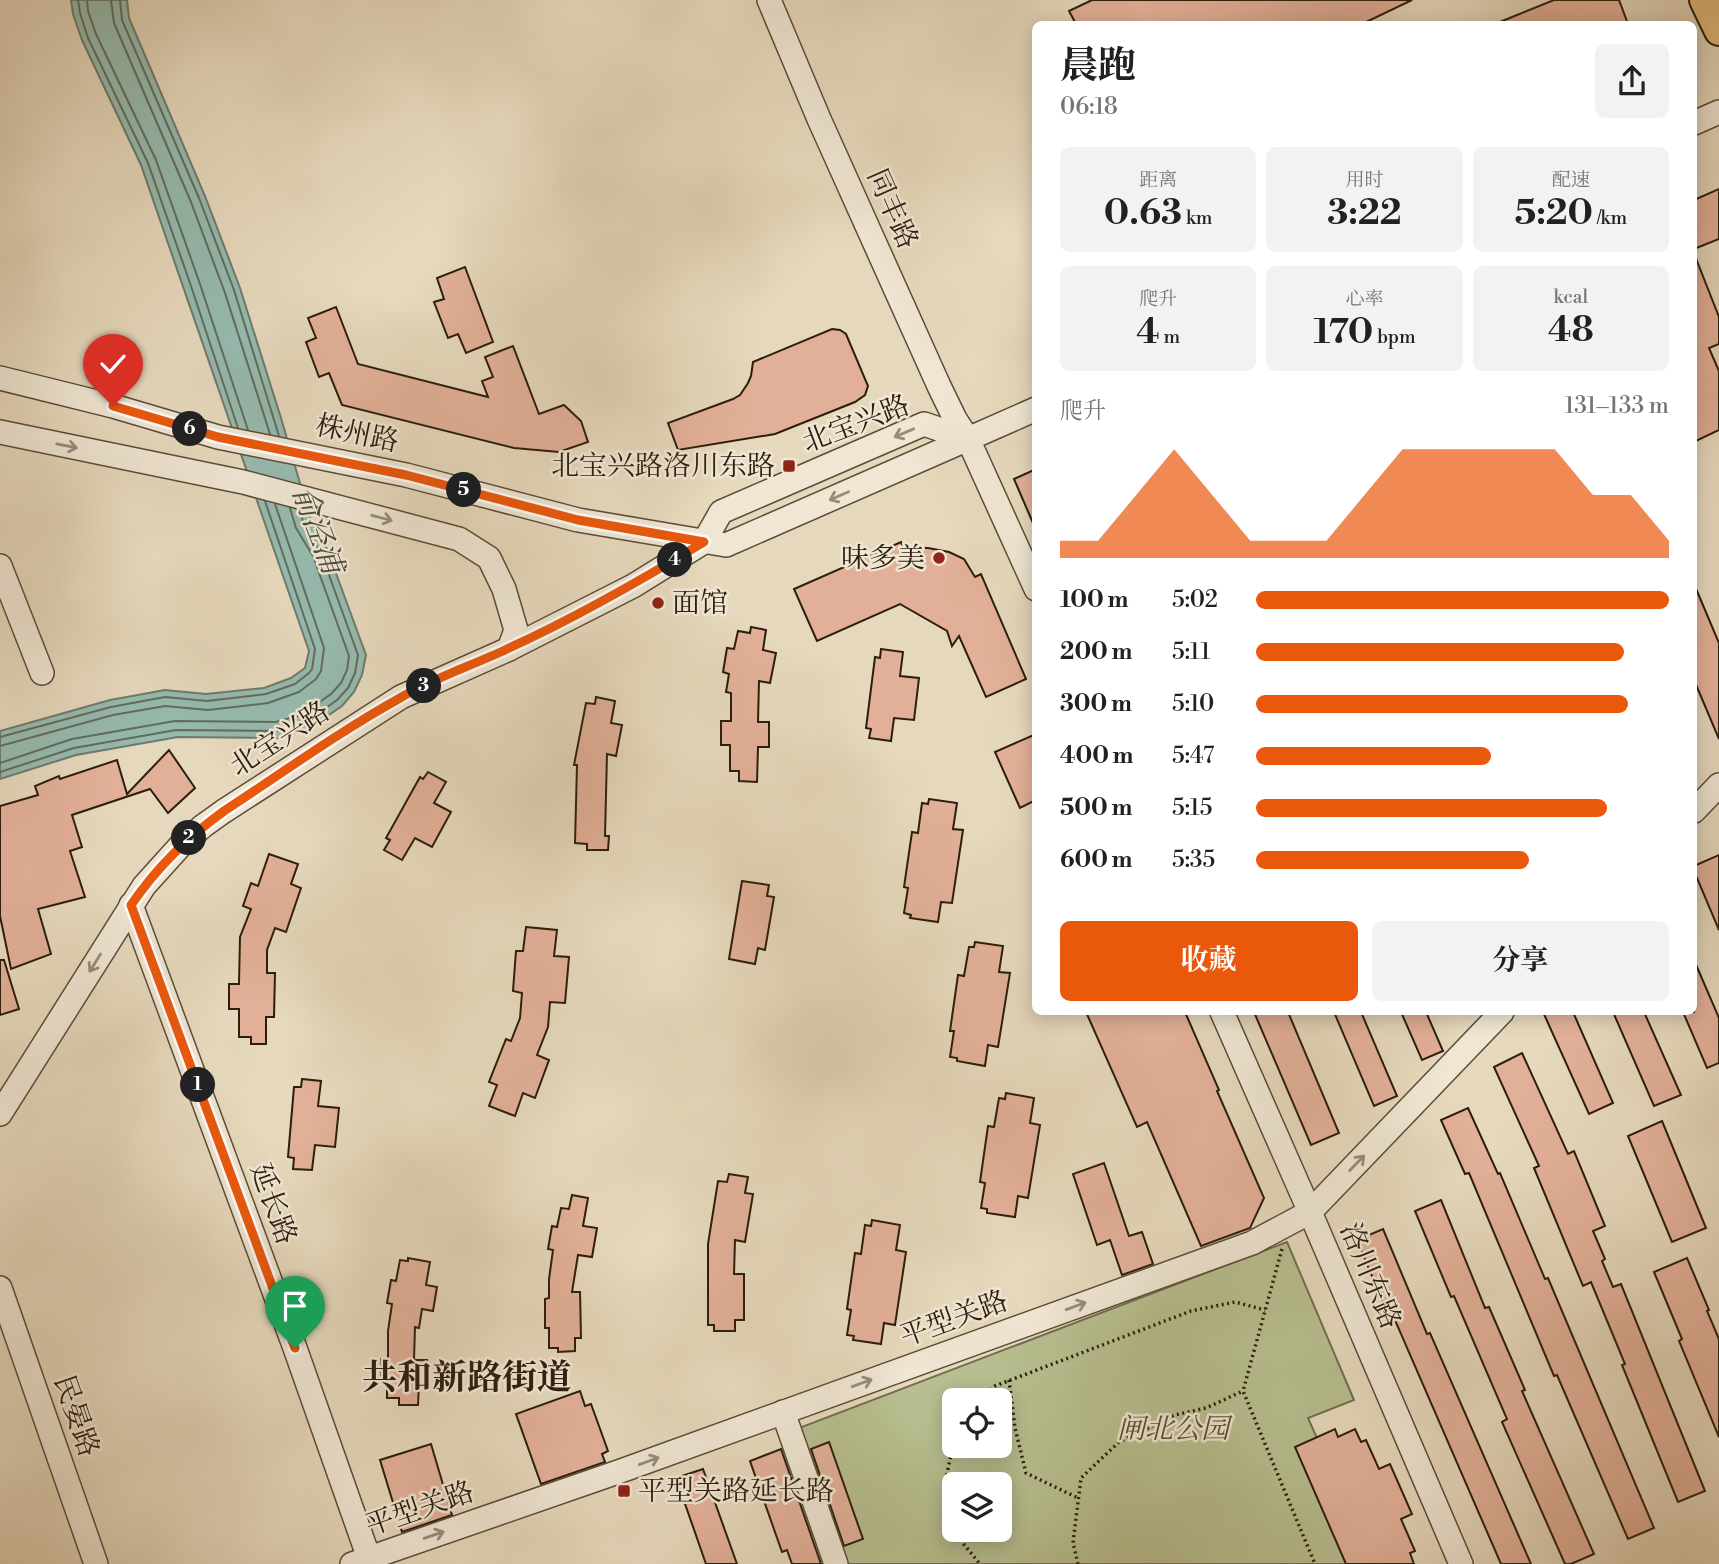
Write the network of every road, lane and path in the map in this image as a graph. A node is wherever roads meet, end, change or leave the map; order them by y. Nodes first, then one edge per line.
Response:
1 (769, 0) edge
2 (1704, 0) edge
3 (1719, 31) edge
4 (1719, 112) edge
5 (1697, 122) edge
6 (0, 378) edge
7 (1032, 411) edge
8 (0, 432) edge
9 (968, 439) junction
10 (704, 542) junction
11 (0, 566) edge
12 (1032, 580) edge
13 (509, 649) junction
14 (43, 673) dead end
15 (1719, 785) edge
16 (1697, 808) edge
17 (131, 905) junction
18 (1223, 1015) edge
19 (1499, 1015) edge
20 (0, 1114) edge
21 (1310, 1212) junction
22 (1289, 1223) junction
23 (0, 1288) edge
24 (1265, 1310) junction
25 (1009, 1380) junction
26 (992, 1388) edge
27 (1243, 1391) junction
28 (783, 1412) junction
29 (1078, 1498) junction
30 (962, 1542) edge
31 (364, 1562) edge
32 (96, 1564) edge
33 (836, 1564) edge
34 (980, 1564) edge
35 (1078, 1564) edge
36 (1315, 1564) edge
37 (1461, 1564) edge

1 - 9 street, 同丰路
2 - 3 main road
4 - 5 street
6 - 10 street, 株州路
7 - 9 street, 北宝兴路
8 -> 13 street
9 -> 10 street, 北宝兴路
9 -> 10 street, 北宝兴路
9 - 12 street
10 - 13 street, 北宝兴路
11 - 14 street
13 - 17 street, 北宝兴路
15 - 16 street
17 -> 20 street, 北宝兴路
17 - 31 street, 延长路
18 - 21 street, 洛川东路
21 -> 19 street, 平型关路
21 - 22 street, 平型关路
21 - 37 street, 洛川东路
22 - 24 path
28 -> 22 street, 平型关路
23 - 32 street, 民晏路
24 - 25 path
24 - 27 path
25 - 26 path
25 - 29 path
27 - 29 path
27 - 36 path
31 -> 28 street, 平型关路
28 - 33 street
29 - 35 path
30 - 34 path

